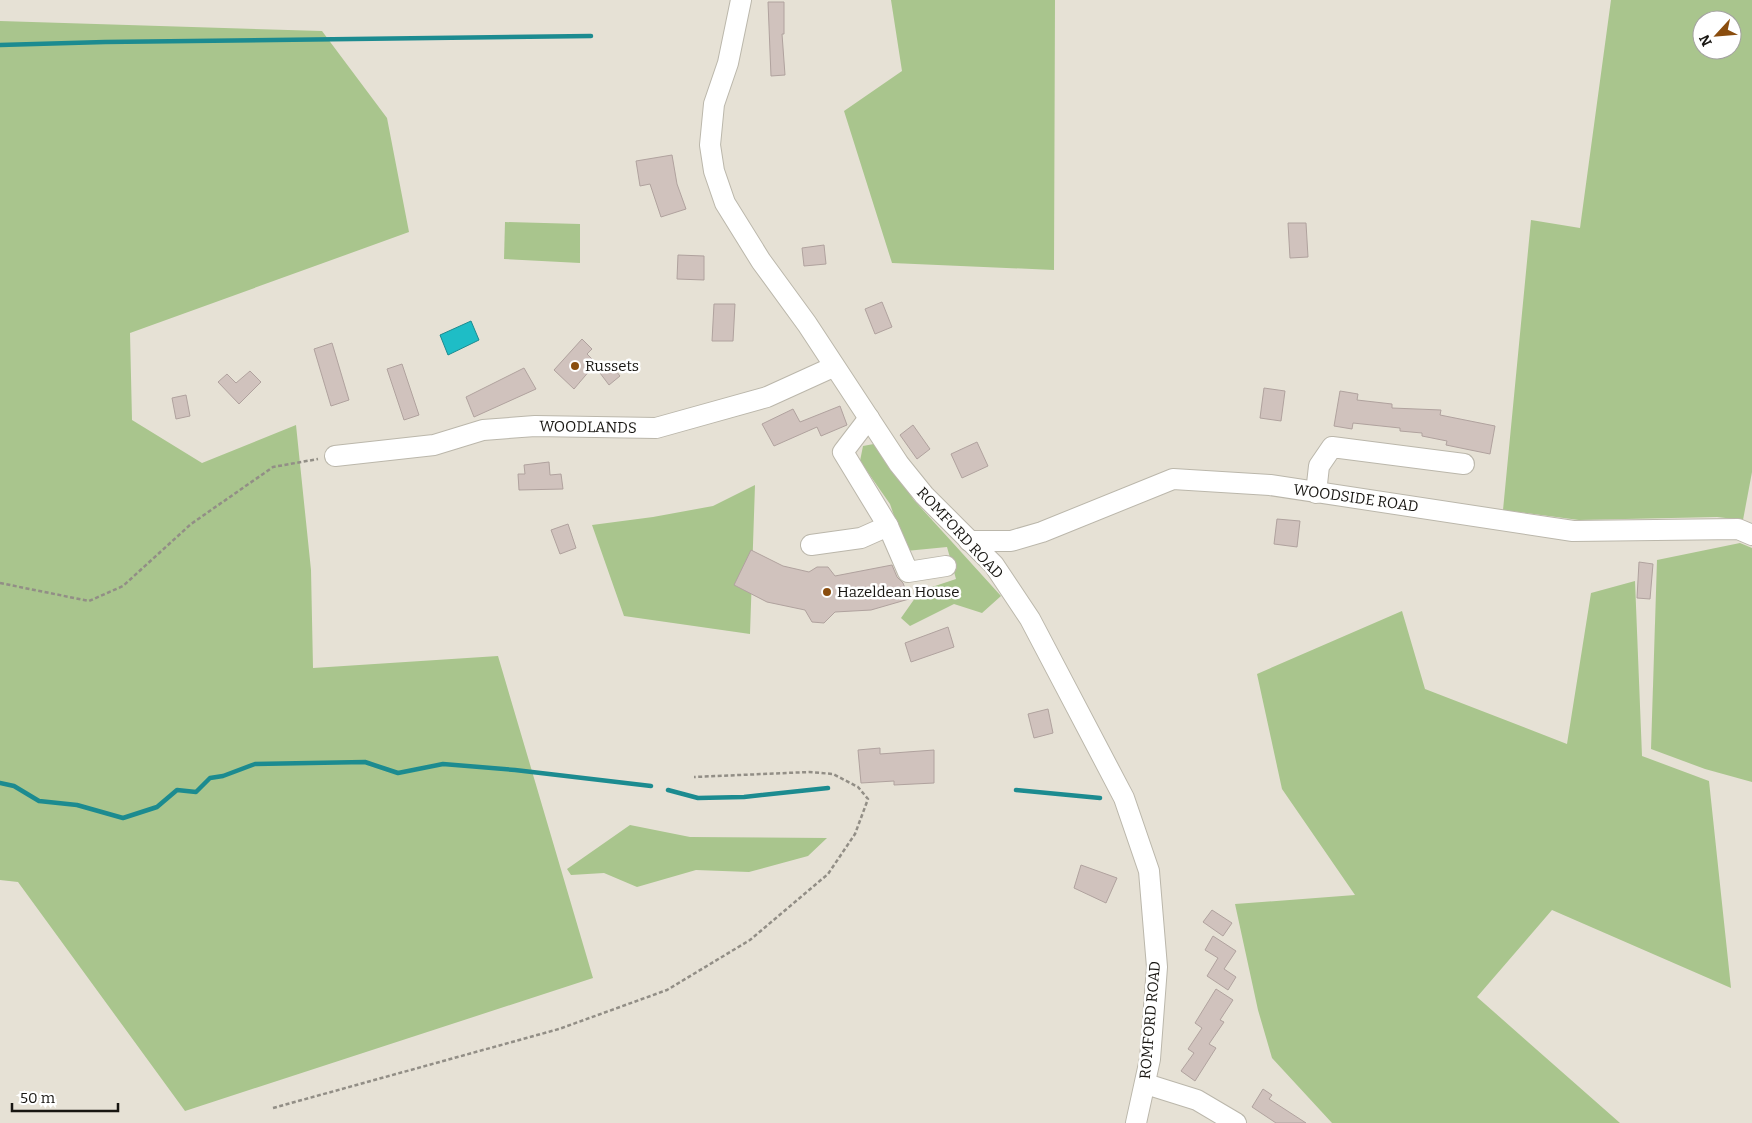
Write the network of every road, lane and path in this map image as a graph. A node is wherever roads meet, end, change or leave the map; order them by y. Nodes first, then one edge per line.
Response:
1 (742, 0) edge
2 (833, 367) junction
3 (868, 418) junction
4 (335, 456) joint
5 (1464, 464) dead end
6 (1316, 493) junction
7 (888, 526) junction
8 (1752, 535) edge
9 (969, 541) junction
10 (811, 545) dead end
11 (946, 566) dead end
12 (0, 583) edge
13 (694, 777) dead end
14 (1146, 1084) junction
15 (273, 1108) dead end
16 (1136, 1123) edge
17 (1236, 1123) edge

1 - 2 street, ROMFORD ROAD
2 - 3 street, ROMFORD ROAD
2 - 4 street, WOODLANDS
3 - 7 street
3 - 9 street, ROMFORD ROAD
4 - 12 path
5 - 6 street
6 - 8 street, WOODSIDE ROAD
6 - 9 street, WOODSIDE ROAD
7 - 10 street
7 - 11 street
9 - 14 street, ROMFORD ROAD
13 - 15 path
14 - 16 street, ROMFORD ROAD
14 - 17 street

